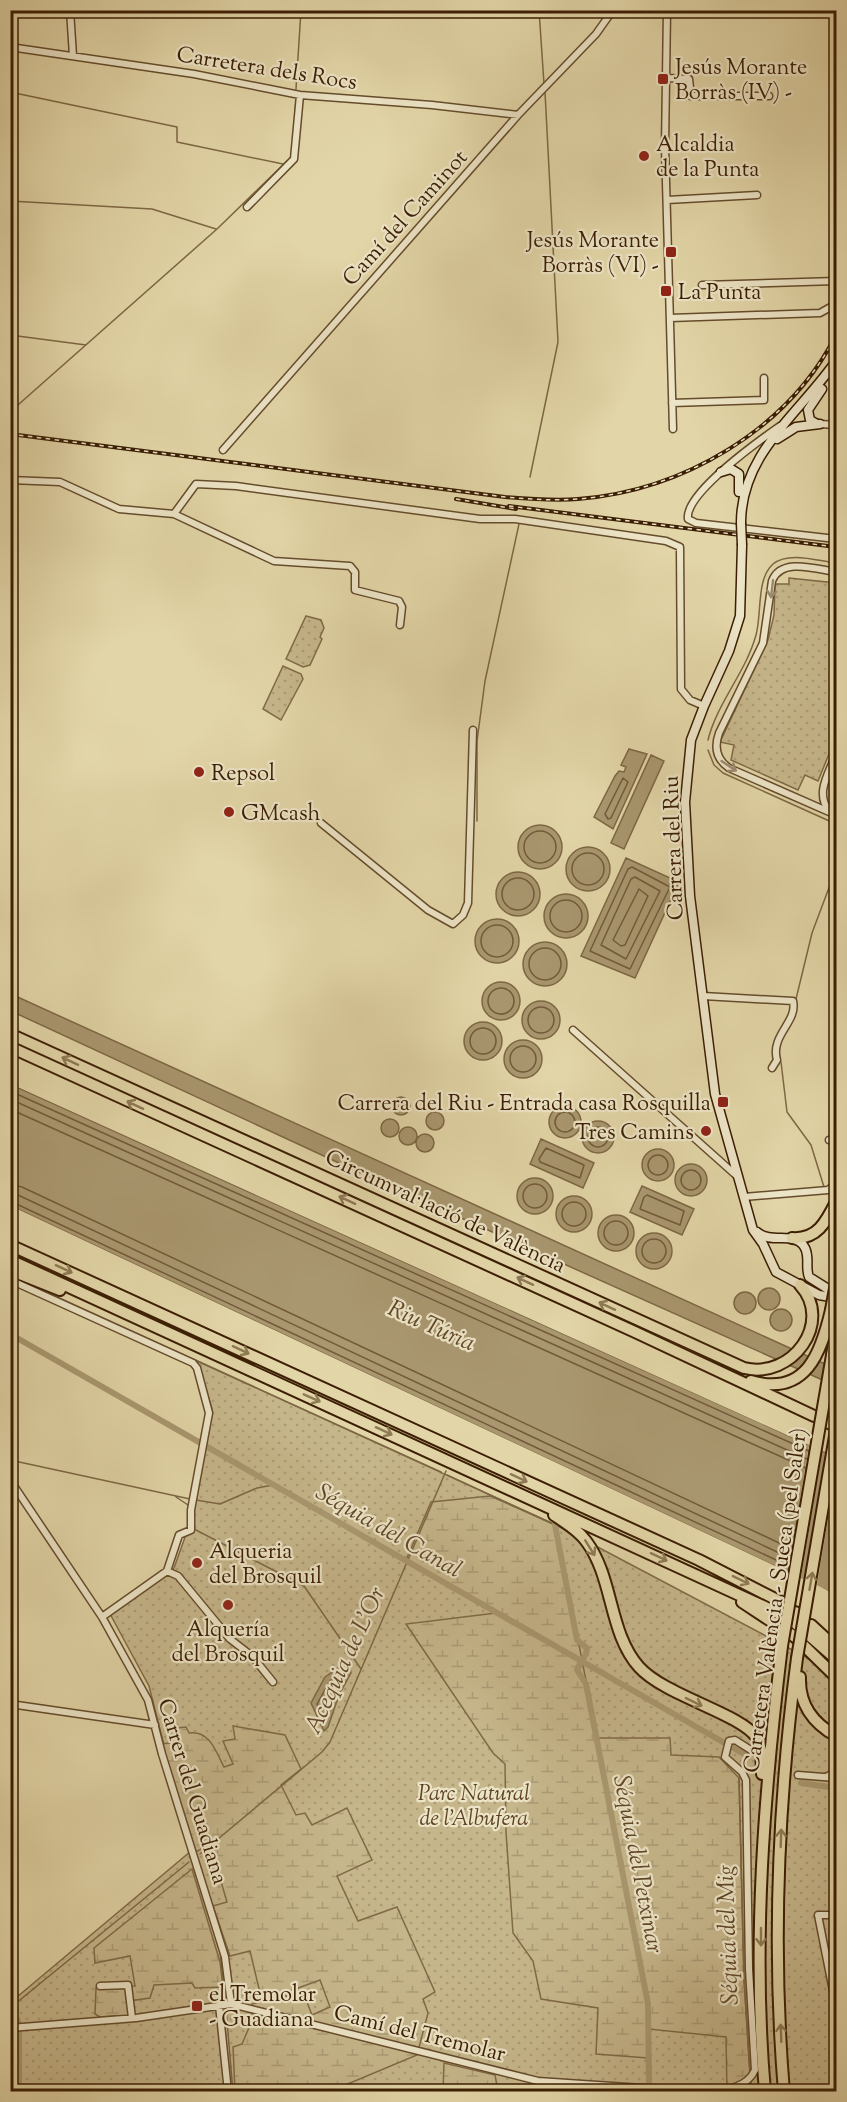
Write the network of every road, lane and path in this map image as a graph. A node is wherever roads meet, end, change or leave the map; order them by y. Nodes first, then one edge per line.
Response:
1 (70, 10) edge
2 (613, 10) edge
3 (667, 10) edge
4 (10, 47) edge
5 (73, 56) junction
6 (666, 78) junction
7 (300, 95) junction
8 (769, 96) dead end
9 (518, 115) junction
10 (756, 195) dead end
11 (667, 200) junction
12 (247, 207) dead end
13 (837, 281) edge
14 (702, 285) dead end
15 (837, 304) edge
16 (670, 318) junction
17 (837, 361) edge
18 (764, 378) dead end
19 (672, 403) junction
20 (790, 418) junction
21 (820, 424) junction
22 (837, 425) edge
23 (673, 429) dead end
24 (223, 450) dead end
25 (754, 463) junction
26 (721, 472) junction
27 (10, 480) edge
28 (741, 510) junction
29 (174, 514) junction
30 (837, 539) edge
31 (837, 572) edge
32 (400, 625) dead end
33 (704, 706) junction
34 (473, 730) dead end
35 (837, 754) edge
36 (834, 814) edge
37 (321, 823) dead end
38 (703, 996) junction
39 (573, 1030) dead end
40 (10, 1034) edge
41 (10, 1047) edge
42 (772, 1068) dead end
43 (142, 1094) junction
44 (829, 1140) dead end
45 (837, 1140) edge
46 (739, 1178) junction
47 (837, 1184) edge
48 (323, 1189) junction
49 (744, 1197) junction
50 (837, 1202) edge
51 (751, 1225) junction
52 (787, 1238) junction
53 (10, 1245) edge
54 (769, 1259) junction
55 (10, 1260) edge
56 (807, 1263) junction
57 (10, 1268) edge
58 (785, 1276) junction
59 (10, 1280) edge
60 (836, 1281) edge
61 (800, 1285) junction
62 (837, 1296) edge
63 (837, 1331) edge
64 (635, 1332) junction
65 (293, 1390) junction
66 (814, 1416) dead end
67 (832, 1425) edge
68 (10, 1480) edge
69 (528, 1500) junction
70 (167, 1571) junction
71 (710, 1581) junction
72 (783, 1603) dead end
73 (102, 1617) junction
74 (811, 1625) dead end
75 (837, 1648) edge
76 (837, 1659) edge
77 (799, 1660) junction
78 (837, 1677) edge
79 (273, 1682) dead end
80 (10, 1704) edge
81 (155, 1725) junction
82 (837, 1736) edge
83 (753, 1752) dead end
84 (837, 1772) edge
85 (798, 1775) tunnel mouth
86 (826, 1778) junction
87 (837, 1778) edge
88 (765, 1813) junction
89 (837, 1915) edge
90 (100, 1986) dead end
91 (231, 2004) junction
92 (219, 2005) junction
93 (837, 2006) edge
94 (132, 2018) junction
95 (10, 2028) edge
96 (228, 2091) edge
97 (701, 2091) edge
98 (765, 2091) edge
99 (784, 2091) edge

1 - 5 street
2 - 9 street, Camí del Caminot
3 - 6 street
4 - 5 street, Carretera dels Rocs
5 - 7 street, Carretera dels Rocs
6 - 8 street
6 - 11 street
7 - 9 street, Carretera dels Rocs
7 - 12 street
9 - 24 street, Camí del Caminot
10 - 11 street
11 - 16 street
13 - 14 street
15 - 16 street
16 - 19 street
17 - 20 street, Carrera del Riu
17 - 21 street
18 - 19 street
19 - 23 street
20 - 25 street, Carrera del Riu
20 - 26 street
21 - 22 street
21 - 25 street
25 - 28 street, Carrera del Riu
26 - 28 street
26 - 30 street
27 - 29 street
28 - 33 street, Carrera del Riu, bridge
29 - 32 street
29 - 33 street
31 -> 36 street
33 - 38 street, Carrera del Riu
34 - 37 street
35 - 36 street
38 - 42 street
38 - 46 street, Carrera del Riu
39 - 46 street
43 -> 40 highway, Circumval·lació de València
48 -> 41 highway, Circumval·lació de València
43 - 48 highway
61 -> 43 highway, Circumval·lació de València
44 - 45 street
46 - 49 street, Carrera del Riu
47 - 49 street
64 -> 48 highway, Circumval·lació de València
49 - 51 street, Carrera del Riu
50 - 52 highway
51 - 52 street
51 - 54 street, Carrera del Riu
52 - 54 street
52 - 56 street
53 -> 72 highway
54 - 58 street
55 - 65 highway
56 - 58 street
56 - 62 street
57 - 65 highway
58 - 61 street
59 - 70 street
60 - 64 highway, bridge
61 - 62 street
63 - 88 highway, Carretera València - Sueca (pel Saler), bridge
64 - 66 highway, Circumval·lació de València
65 -> 69 highway
77 -> 67 highway, Carretera València - Sueca (pel Saler), bridge
68 - 73 street, Carrer del Guadiana
69 -> 71 highway
69 -> 88 highway
70 - 73 street
70 - 79 street
71 - 76 highway
71 - 78 highway
73 - 81 street, Carrer del Guadiana
74 - 75 highway
77 - 82 highway
99 -> 77 highway, Carretera València - Sueca (pel Saler)
80 - 81 street
81 - 91 street, Carrer del Guadiana
83 - 97 street, Camí del Tremolar
84 - 86 street
85 - 86 street
86 - 87 street
88 -> 98 highway, Carretera València - Sueca (pel Saler)
89 - 93 street
90 - 94 street
91 - 92 street, Camí del Tremolar
91 - 97 street, Camí del Tremolar
92 - 94 street, Camí del Tremolar
92 - 96 street
94 - 95 street, Camí del Tremolar

